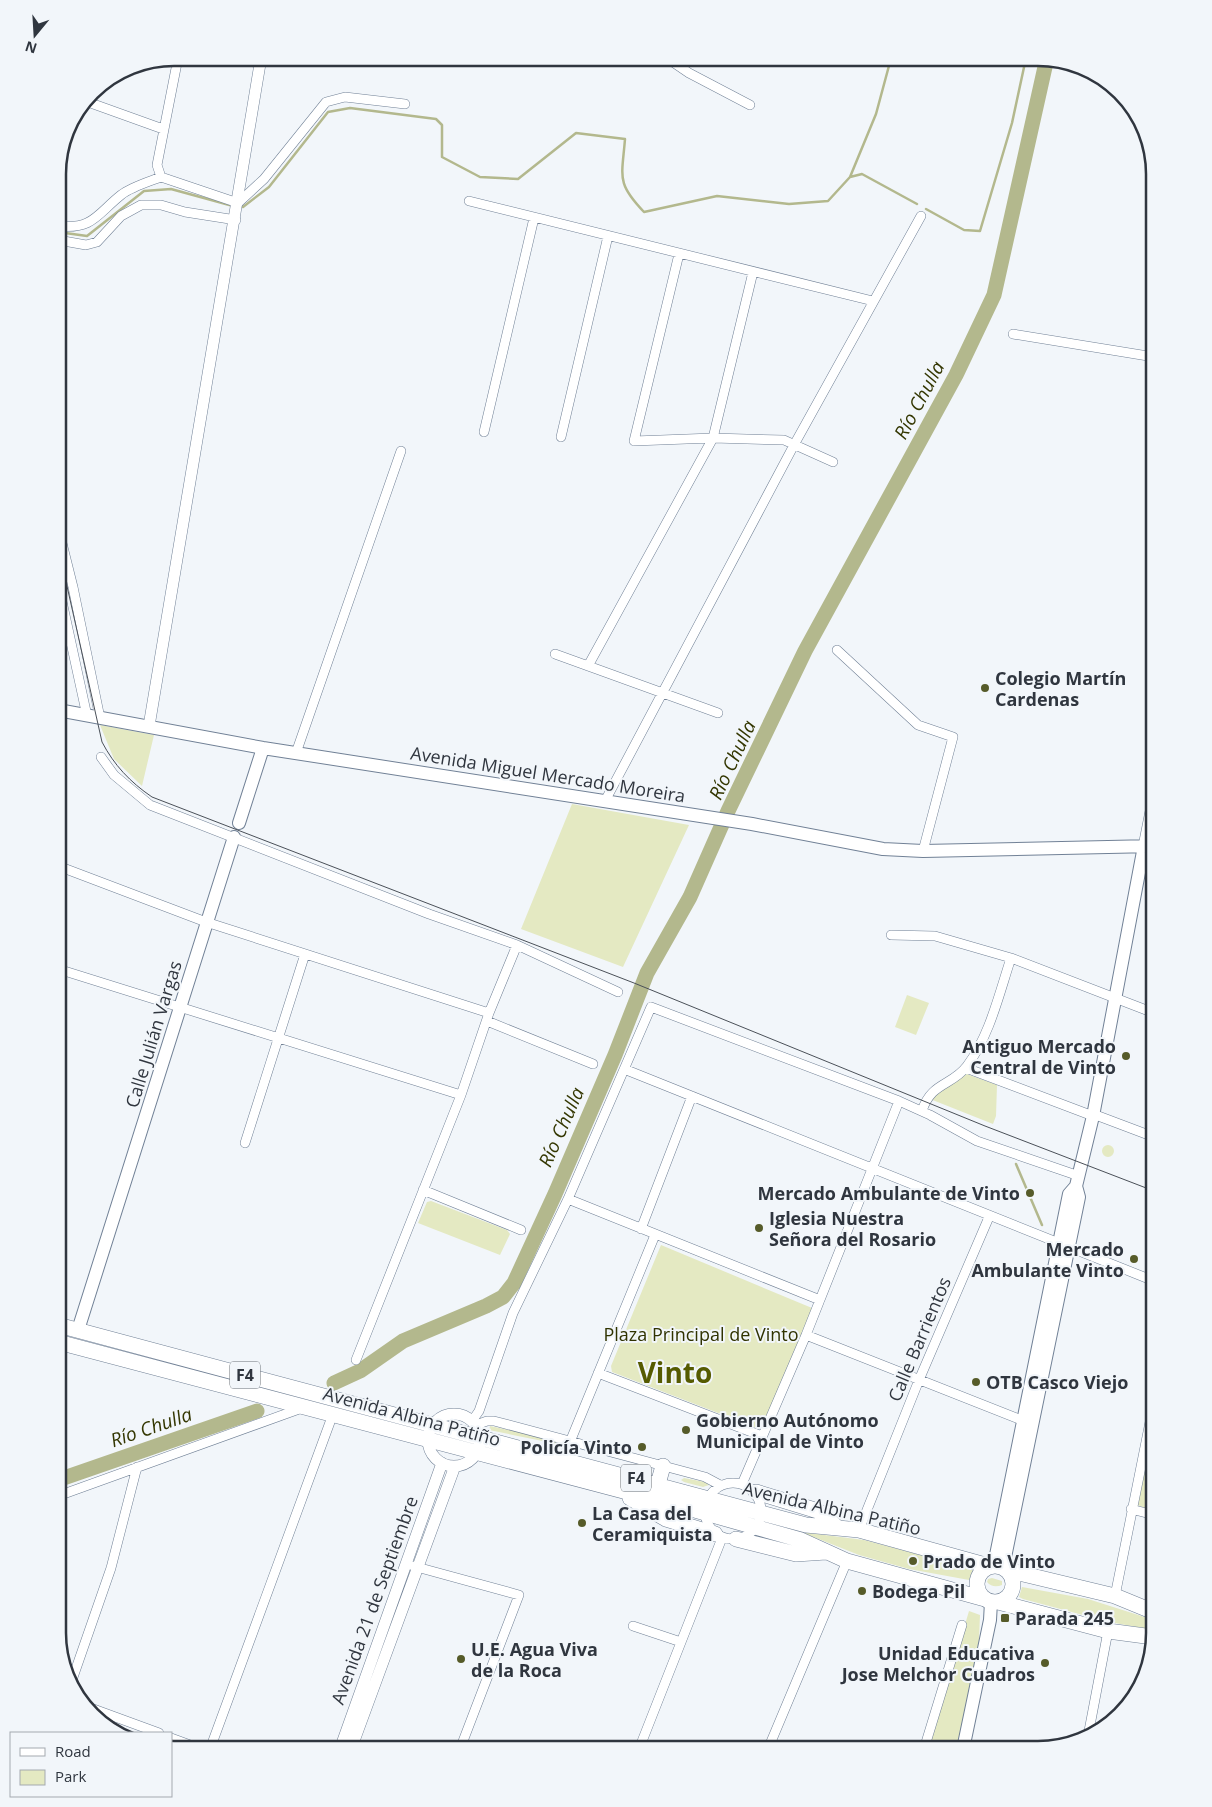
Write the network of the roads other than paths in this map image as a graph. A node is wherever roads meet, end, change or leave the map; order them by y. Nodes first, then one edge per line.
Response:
1 (176, 66) edge
2 (260, 66) edge
3 (679, 66) edge
4 (93, 104) edge
5 (405, 104) dead end
6 (750, 105) dead end
7 (164, 129) junction
8 (161, 177) junction
9 (469, 202) dead end
10 (237, 209) junction
11 (921, 216) dead end
12 (534, 218) junction
13 (66, 226) edge
14 (608, 236) junction
15 (66, 241) edge
16 (679, 254) junction
17 (753, 272) junction
18 (873, 301) junction
19 (1013, 334) dead end
20 (1146, 356) edge
21 (484, 432) dead end
22 (561, 437) dead end
23 (713, 438) junction
24 (794, 445) junction
25 (401, 451) dead end
26 (833, 462) dead end
27 (66, 559) edge
28 (66, 613) edge
29 (837, 650) dead end
30 (555, 654) dead end
31 (588, 666) junction
32 (663, 693) junction
33 (66, 712) edge
34 (718, 713) dead end
35 (94, 717) junction
36 (149, 726) junction
37 (263, 748) junction
38 (296, 753) junction
39 (101, 756) dead end
40 (605, 802) junction
41 (240, 823) joint
42 (234, 837) junction
43 (1146, 846) edge
44 (923, 851) junction
45 (1146, 859) edge
46 (66, 869) edge
47 (206, 922) junction
48 (891, 934) dead end
49 (517, 945) junction
50 (305, 954) junction
51 (1011, 958) junction
52 (66, 972) edge
53 (618, 992) dead end
54 (1115, 998) junction
55 (179, 1008) junction
56 (1146, 1010) edge
57 (488, 1017) junction
58 (280, 1038) junction
59 (593, 1064) dead end
60 (966, 1068) junction
61 (624, 1069) junction
62 (460, 1095) junction
63 (692, 1096) junction
64 (899, 1101) junction
65 (922, 1111) junction
66 (1093, 1115) junction
67 (1146, 1134) edge
68 (246, 1143) dead end
69 (873, 1169) junction
70 (1078, 1181) junction
71 (423, 1190) junction
72 (568, 1198) junction
73 (989, 1216) junction
74 (641, 1229) junction
75 (521, 1230) dead end
76 (655, 1235) junction
77 (1064, 1245) junction
78 (1146, 1278) edge
79 (820, 1300) junction
80 (66, 1327) edge
81 (78, 1330) junction
82 (806, 1336) junction
83 (66, 1344) edge
84 (356, 1360) dead end
85 (598, 1373) junction
86 (918, 1380) junction
87 (305, 1407) junction
88 (333, 1414) junction
89 (1027, 1422) junction
90 (432, 1424) junction
91 (476, 1428) junction
92 (762, 1436) junction
93 (427, 1439) junction
94 (1146, 1439) edge
95 (571, 1440) junction
96 (477, 1452) junction
97 (563, 1459) junction
98 (442, 1463) junction
99 (455, 1466) junction
100 (663, 1466) junction
101 (137, 1467) junction
102 (658, 1484) junction
103 (742, 1484) junction
104 (720, 1485) junction
105 (611, 1488) junction
106 (756, 1492) junction
107 (66, 1493) edge
108 (708, 1497) junction
109 (1131, 1509) junction
110 (761, 1512) junction
111 (1146, 1513) edge
112 (706, 1514) junction
113 (756, 1527) junction
114 (838, 1528) junction
115 (859, 1530) junction
116 (725, 1537) junction
117 (828, 1552) junction
118 (848, 1561) junction
119 (411, 1566) junction
120 (998, 1567) junction
121 (1115, 1596) junction
122 (991, 1601) junction
123 (1146, 1609) edge
124 (962, 1625) dead end
125 (633, 1626) dead end
126 (1108, 1632) junction
127 (1146, 1636) edge
128 (681, 1642) junction
129 (74, 1675) edge
130 (101, 1712) edge
131 (1090, 1727) edge
132 (156, 1732) edge
133 (213, 1741) edge
134 (343, 1741) edge
135 (355, 1741) edge
136 (463, 1741) edge
137 (642, 1741) edge
138 (771, 1741) edge
139 (927, 1741) edge
140 (965, 1741) edge

1 - 7 street
2 - 10 street
3 - 6 street
4 - 7 street
5 - 10 street
7 - 8 street
8 - 10 street
8 - 13 street
9 - 12 street
10 - 15 street
10 - 36 street
11 - 18 street
12 - 14 street
12 - 21 street
14 - 16 street
14 - 22 street
16 - 17 street
16 - 23 street
17 - 18 street
17 - 23 street
18 - 24 street
19 - 20 street
23 - 24 street
23 - 31 street
24 - 26 street
24 - 32 street
25 - 38 street
27 - 35 street
28 - 35 street
29 - 44 street
30 - 31 street
31 - 32 street
32 - 34 street
32 - 40 street
33 - 35 main road, Avenida Miguel Mercado Moreira
35 - 36 main road, Avenida Miguel Mercado Moreira
36 - 37 main road, Avenida Miguel Mercado Moreira
37 - 38 main road, Avenida Miguel Mercado Moreira
37 - 41 main road, Calle Julián Vargas
38 - 40 main road, Avenida Miguel Mercado Moreira
39 - 42 street
40 - 44 main road, Avenida Miguel Mercado Moreira
41 - 42 street, Calle Julián Vargas
42 - 47 main road, Calle Julián Vargas
42 - 49 street
43 - 44 main road, Avenida Miguel Mercado Moreira
45 - 54 main road
46 - 47 street
47 - 50 street
47 - 55 main road, Calle Julián Vargas
48 - 51 street
49 - 53 street
49 - 57 street
50 - 57 street
50 - 58 street
51 - 54 street
51 - 60 street
52 - 55 street
54 - 56 street
54 - 66 main road
55 - 58 street
55 - 81 main road, Calle Julián Vargas
57 - 59 street
57 - 62 street
58 - 62 street
58 - 68 street
60 - 65 street
60 - 66 street
61 - 63 street
61 - 64 street
61 - 72 street
62 - 71 street
63 - 69 street
63 - 74 street
64 - 65 street
64 - 69 street
65 - 70 street
66 - 67 street
66 - 70 main road
69 - 73 street
69 - 79 street
70 - 77 main road
71 - 75 street
71 - 84 street
72 - 74 street
72 - 91 street
73 - 77 street
73 - 86 street, Calle Barrientos
74 - 76 street
76 - 79 street
76 - 85 street
77 - 78 street
77 - 89 main road
79 - 82 street
80 - 81 highway, Avenida Albina Patiño / F4
81 - 90 highway, Avenida Albina Patiño / F4
82 - 86 street
82 - 92 street
83 - 87 highway, Avenida Albina Patiño / F4
85 - 92 street
85 - 95 street
86 - 89 street
86 - 115 street, Calle Barrientos
87 - 88 highway, Avenida Albina Patiño / F4
87 - 101 street
88 - 93 highway, Avenida Albina Patiño / F4
88 - 133 street
89 - 120 main road
90 - 91 highway, Avenida Albina Patiño / F4
90 - 93 street
91 - 95 street
91 - 96 street
91 - 97 highway, Avenida Albina Patiño / F4
92 - 103 street
93 - 96 highway, Avenida Albina Patiño / F4
93 - 98 street
94 - 109 street
95 - 97 street
95 - 100 street
96 - 99 street
96 - 105 highway, Avenida Albina Patiño / F4
97 - 102 highway, Avenida Albina Patiño / F4
98 - 99 street
98 - 119 street, Avenida 21 de Septiembre
99 - 119 street, Avenida 21 de Septiembre
100 - 102 highway
100 - 104 street
101 - 107 street
101 - 129 street
102 - 108 highway, Avenida Albina Patiño / F4
103 - 104 street
103 - 106 street
104 - 108 street
105 - 112 highway, Avenida Albina Patiño / F4
105 - 116 highway
106 - 110 street
106 - 114 highway
108 - 110 highway, Avenida Albina Patiño / F4
108 - 112 street
109 - 111 street
109 - 121 street
110 - 113 street
110 - 114 highway, Avenida Albina Patiño / F4
112 - 113 highway, Avenida Albina Patiño / F4
112 - 116 street
113 - 116 street
113 - 117 highway, Avenida Albina Patiño / F4
114 - 115 highway, Avenida Albina Patiño / F4
115 - 120 highway, Avenida Albina Patiño / F4
116 - 117 highway
116 - 128 street
117 - 118 highway, Avenida Albina Patiño / F4
118 - 122 highway, Avenida Albina Patiño / F4
118 - 138 street
119 - 134 street, Avenida 21 de Septiembre
119 - 135 street, Avenida 21 de Septiembre
119 - 136 street
120 - 121 highway, Avenida Albina Patiño / F4
120 - 122 highway
120 - 122 highway
121 - 123 highway, Avenida Albina Patiño / F4
122 - 126 highway, Avenida Albina Patiño / F4
122 - 140 main road
124 - 139 street
125 - 128 street
126 - 127 highway, Avenida Albina Patiño / F4
126 - 131 street
128 - 137 street
130 - 132 street

